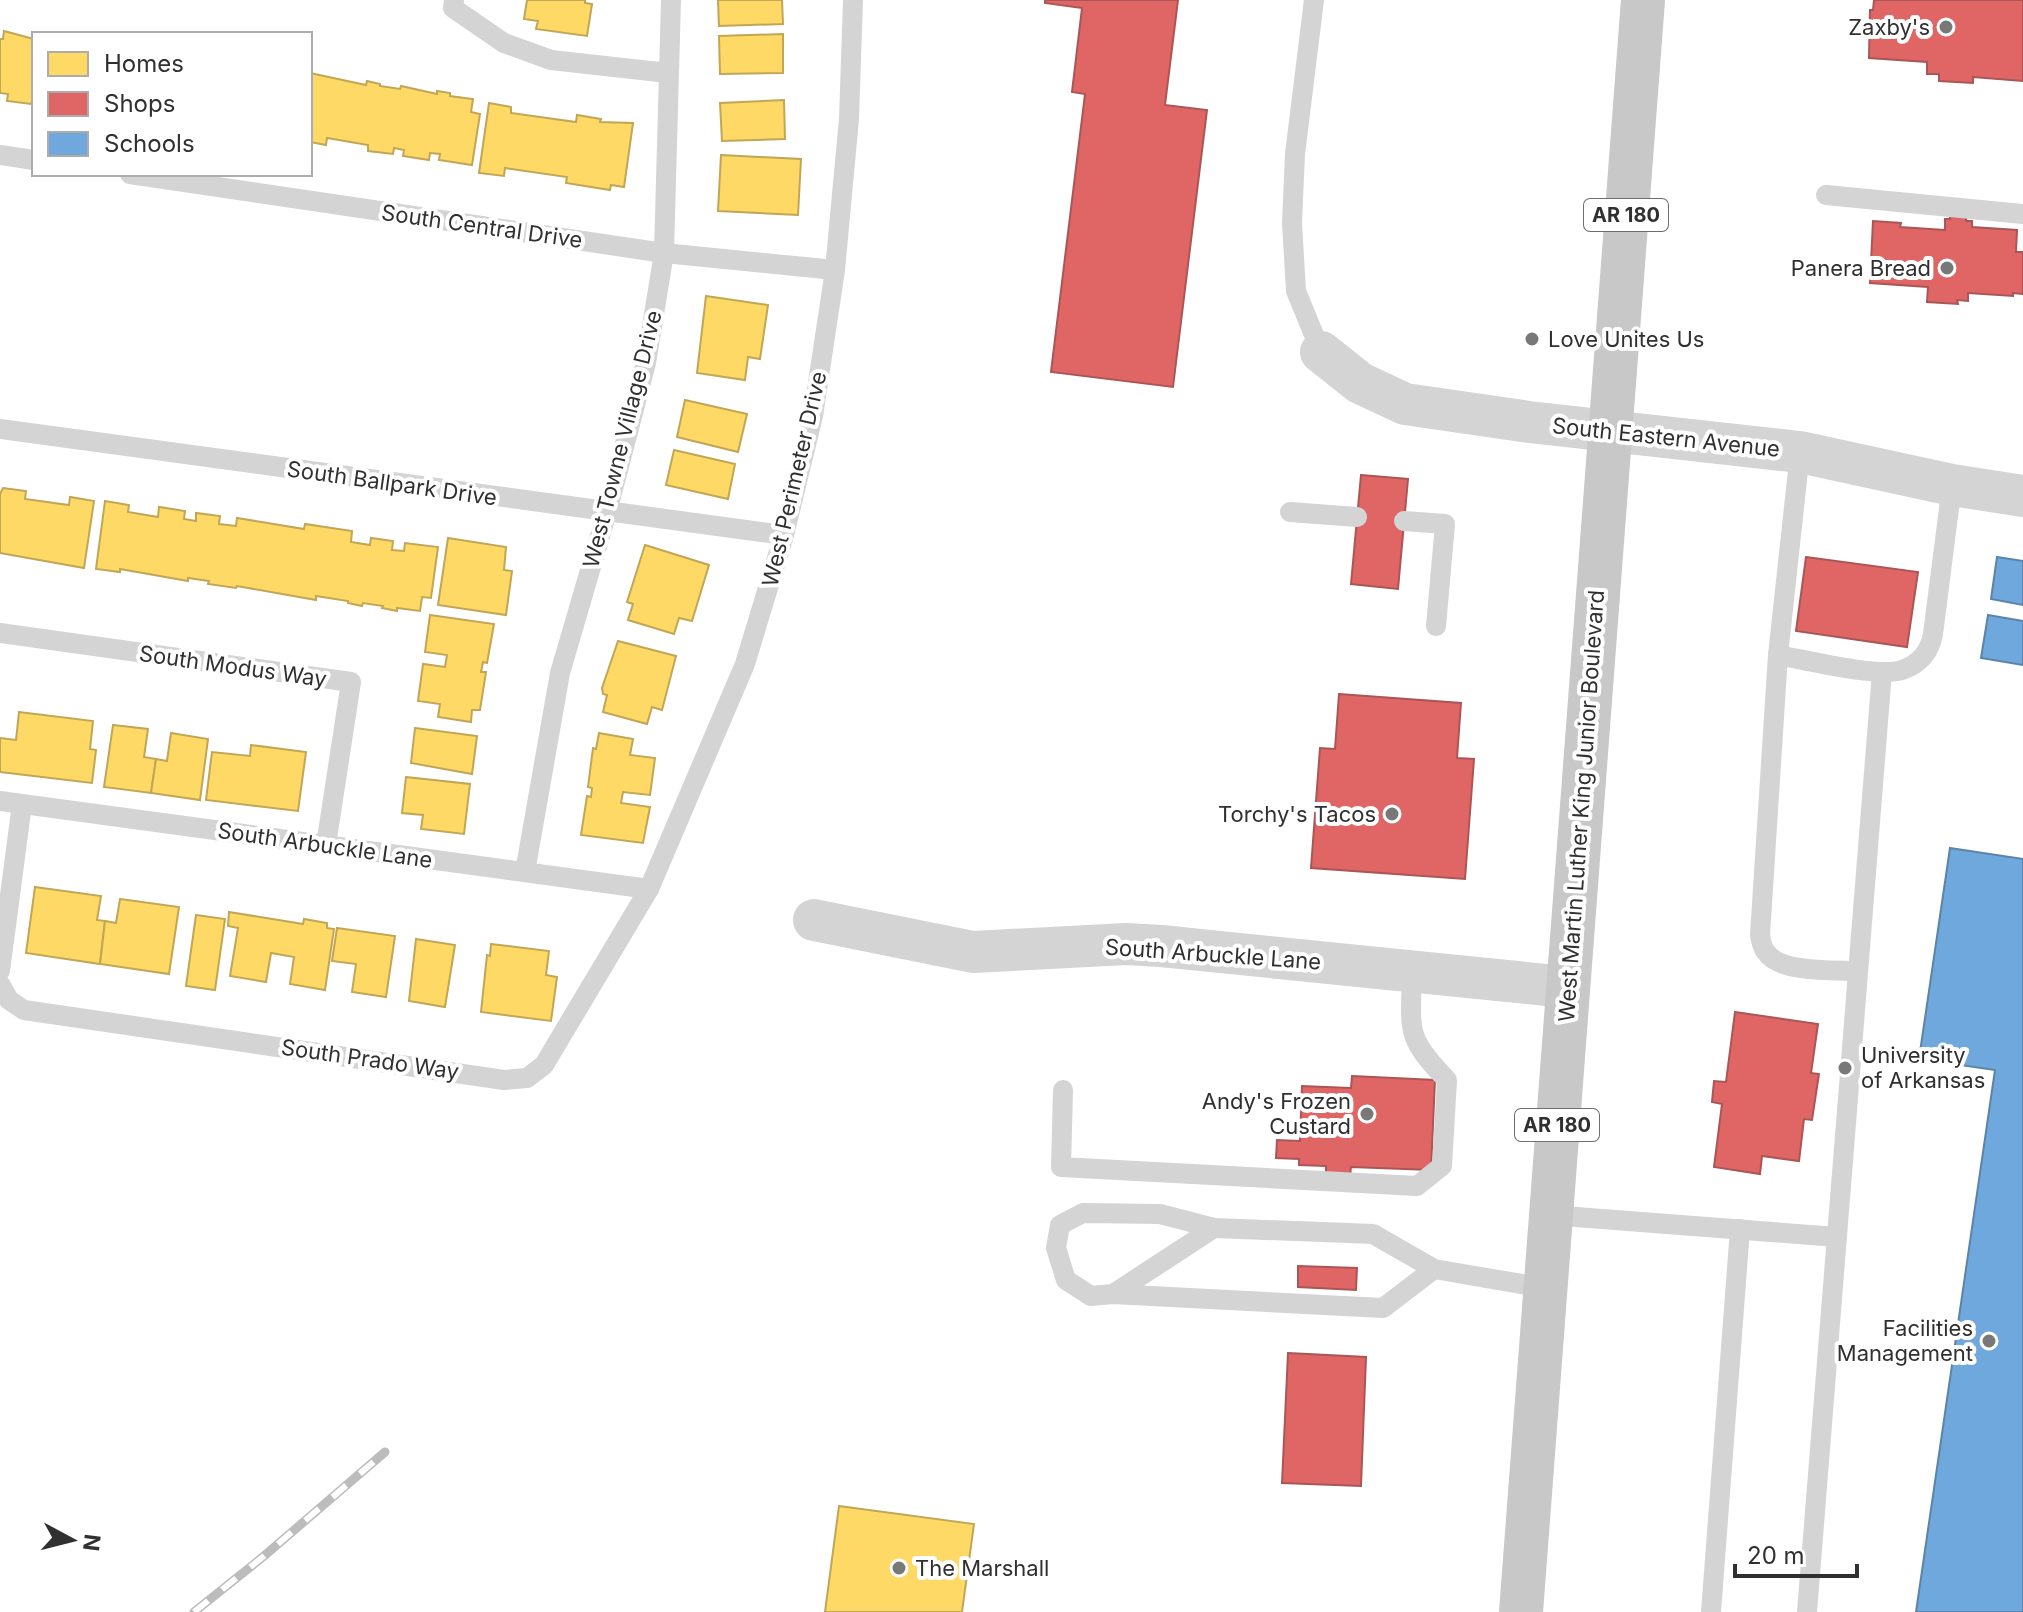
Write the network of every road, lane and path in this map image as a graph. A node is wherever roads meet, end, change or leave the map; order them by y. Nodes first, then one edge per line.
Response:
1 (454, 0) edge
2 (671, 0) edge
3 (853, 0) edge
4 (1314, 0) edge
5 (1643, 0) edge
6 (668, 73) junction
7 (0, 155) edge
8 (32, 160) edge
9 (144, 176) edge
10 (1826, 195) dead end
11 (2023, 214) edge
12 (664, 253) junction
13 (835, 270) junction
14 (1321, 352) joint
15 (0, 429) edge
16 (1609, 431) junction
17 (1800, 452) junction
18 (1952, 485) junction
19 (2023, 496) edge
20 (607, 512) junction
21 (1290, 512) dead end
22 (1357, 517) dead end
23 (1404, 521) dead end
24 (784, 535) junction
25 (1436, 626) dead end
26 (0, 633) edge
27 (1778, 655) junction
28 (1882, 672) junction
29 (0, 801) edge
30 (22, 804) junction
31 (326, 845) junction
32 (525, 872) junction
33 (649, 889) junction
34 (814, 920) dead end
35 (0, 971) edge
36 (1412, 971) junction
37 (1857, 971) junction
38 (0, 984) edge
39 (1566, 987) junction
40 (1063, 1090) dead end
41 (1550, 1215) junction
42 (1214, 1228) junction
43 (1740, 1229) junction
44 (1837, 1237) junction
45 (1434, 1269) junction
46 (1545, 1288) junction
47 (1113, 1294) junction
48 (1521, 1612) edge
49 (1711, 1612) edge
50 (1807, 1612) edge

1 - 6 lane
2 - 6 lane, West Towne Village Drive
3 - 13 lane, West Perimeter Drive
4 - 14 lane
5 - 16 main road, West Martin Luther King Junior Boulevard / AR 180
6 - 12 lane, West Towne Village Drive
7 - 8 lane
9 - 12 lane, South Central Drive
10 - 11 lane
12 - 13 lane, South Central Drive
12 - 20 lane, West Towne Village Drive
13 - 24 lane, West Perimeter Drive
14 - 16 street, South Eastern Avenue
15 - 20 lane, South Ballpark Drive
16 - 17 street, South Eastern Avenue
16 - 39 main road, West Martin Luther King Junior Boulevard / AR 180
17 - 18 street, South Eastern Avenue
17 - 27 lane
18 - 19 street, South Eastern Avenue
18 - 28 lane
20 - 24 lane, South Ballpark Drive
20 - 32 lane, West Towne Village Drive
21 - 22 lane
23 - 25 lane
24 - 33 lane, West Perimeter Drive
26 - 31 lane, South Modus Way
27 - 28 lane
27 - 37 lane
28 - 37 lane
29 - 30 lane, South Arbuckle Lane
30 - 31 lane, South Arbuckle Lane
30 - 35 lane
31 - 32 lane, South Arbuckle Lane
32 - 33 lane, South Arbuckle Lane
33 - 38 lane, South Prado Way
34 - 36 street, South Arbuckle Lane
36 - 39 street, South Arbuckle Lane
36 - 40 lane
37 - 44 lane
39 - 41 main road, West Martin Luther King Junior Boulevard / AR 180
41 - 43 lane
41 - 46 main road, West Martin Luther King Junior Boulevard / AR 180
42 - 45 lane
42 - 47 lane
42 - 47 lane
43 - 44 lane
43 - 49 lane
44 - 50 lane
45 - 46 lane
45 - 47 lane
46 - 48 main road, West Martin Luther King Junior Boulevard / AR 180

